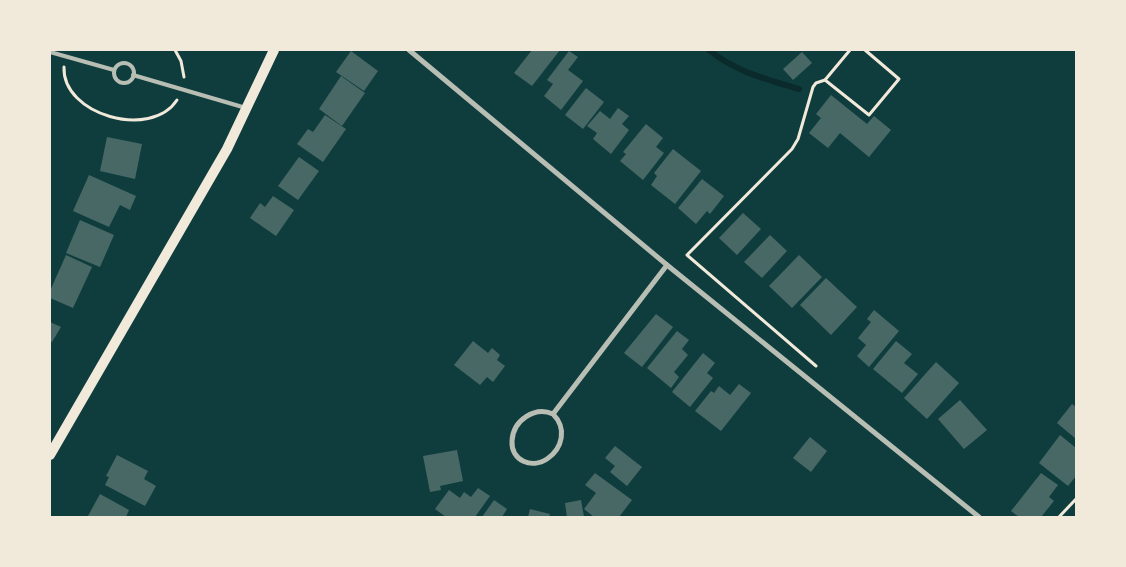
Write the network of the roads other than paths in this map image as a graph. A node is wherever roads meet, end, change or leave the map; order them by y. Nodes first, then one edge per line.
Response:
1 (274, 50) edge
2 (409, 50) edge
3 (50, 52) edge
4 (114, 70) junction
5 (133, 75) junction
6 (248, 108) junction
7 (667, 265) junction
8 (553, 414) junction
9 (50, 454) edge
10 (979, 517) edge

1 - 6 main road
2 - 7 street
3 - 4 lane
4 - 5 lane
4 - 5 lane
5 - 6 lane
6 - 9 main road
7 - 8 street
7 - 10 street
8 - 8 street

